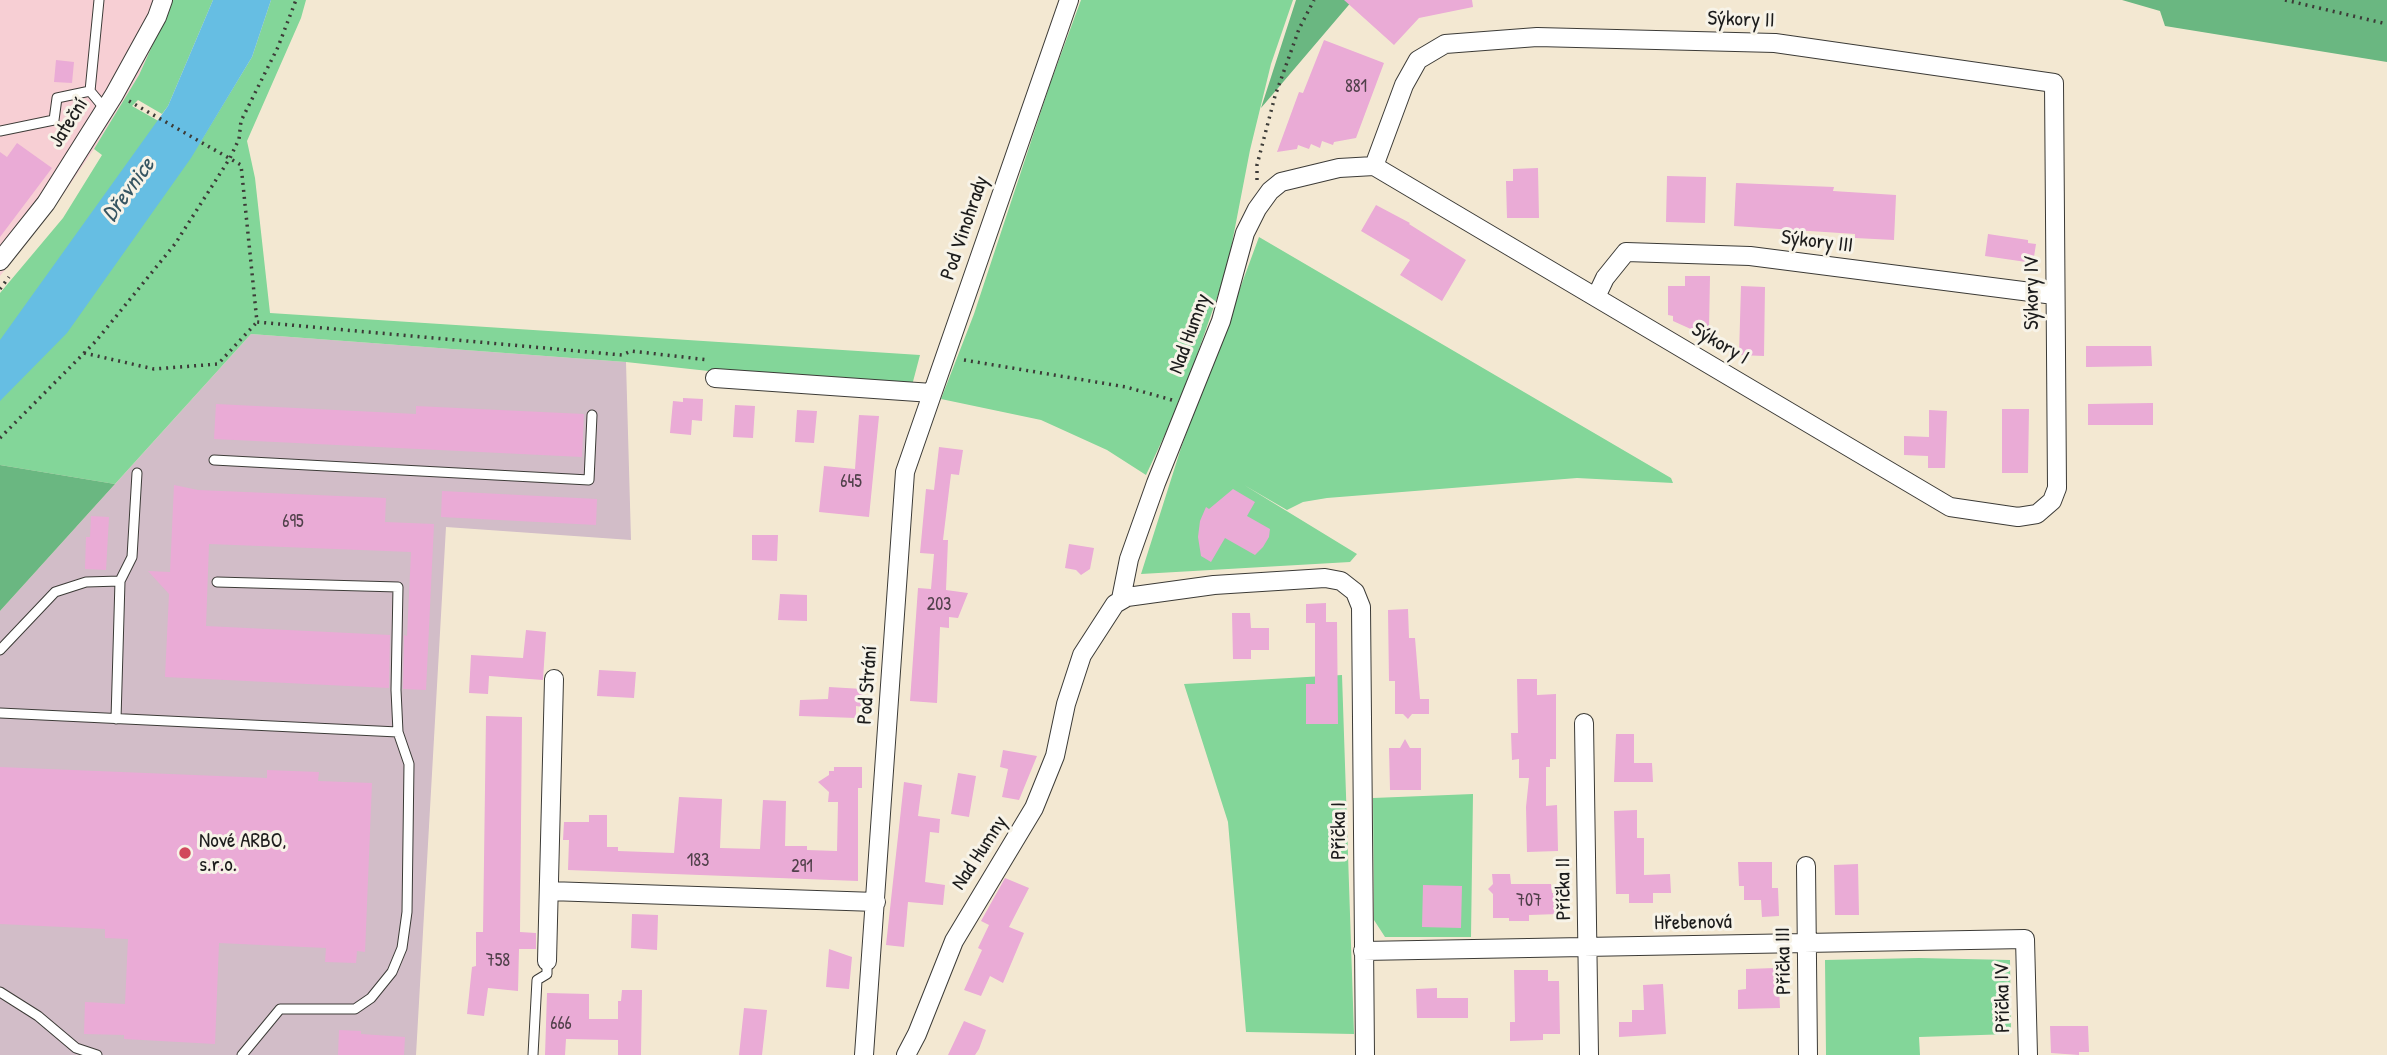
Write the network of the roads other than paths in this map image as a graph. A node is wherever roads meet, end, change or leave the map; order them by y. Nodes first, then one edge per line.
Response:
1 (99, 0) edge
2 (163, 0) edge
3 (1069, 0) edge
4 (2054, 83) joint
5 (90, 91) junction
6 (105, 109) junction
7 (0, 131) edge
8 (1374, 166) junction
9 (0, 261) edge
10 (2054, 295) junction
11 (1596, 297) junction
12 (716, 370) road end
13 (932, 393) junction
14 (592, 415) dead end
15 (214, 460) dead end
16 (905, 472) joint
17 (137, 473) dead end
18 (2052, 501) joint
19 (120, 581) junction
20 (217, 582) dead end
21 (1121, 599) junction
22 (0, 650) edge
23 (554, 679) dead end
24 (0, 713) edge
25 (116, 719) junction
26 (1584, 723) dead end
27 (398, 732) junction
28 (1806, 866) dead end
29 (549, 891) junction
30 (876, 902) junction
31 (2025, 939) joint
32 (1807, 944) junction
33 (1587, 947) junction
34 (1363, 951) junction
35 (547, 961) joint
36 (0, 992) edge
37 (97, 1055) edge
38 (243, 1055) edge
39 (533, 1055) edge
40 (864, 1055) edge
41 (906, 1055) edge
42 (1365, 1055) edge
43 (1589, 1055) edge
44 (1808, 1055) edge
45 (2028, 1055) edge

1 - 5 lane
2 - 6 street, Jateční
3 - 13 street, Pod Vinohrady
4 - 8 street, Sýkory II
4 - 10 street, Sýkory IV
5 - 6 lane
5 - 7 lane
6 - 9 street, Jateční
8 - 11 street, Sýkory I
8 - 21 street, Nad Humny
10 - 11 street, Sýkory III
10 - 18 street, Sýkory IV
11 - 18 street, Sýkory I
12 - 13 street
13 - 16 street, Pod Vinohrady
14 - 15 lane
16 - 30 street, Pod Strání
17 - 19 lane
19 - 22 lane
19 - 25 lane
20 - 27 lane
21 - 34 street, Příčka I
21 - 41 street, Nad Humny
23 - 29 street
24 - 25 lane
25 - 27 lane
26 - 33 street, Příčka II
27 - 38 lane
28 - 32 street, Příčka III
29 - 30 street
29 - 35 street
30 - 40 street, Pod Strání
31 - 32 street, Hřebenová
31 - 45 street, Příčka IV
32 - 33 street, Hřebenová
32 - 44 street, Příčka III
33 - 34 street, Hřebenová
33 - 43 street, Příčka II
34 - 42 street, Příčka I
35 - 39 lane
36 - 37 lane

